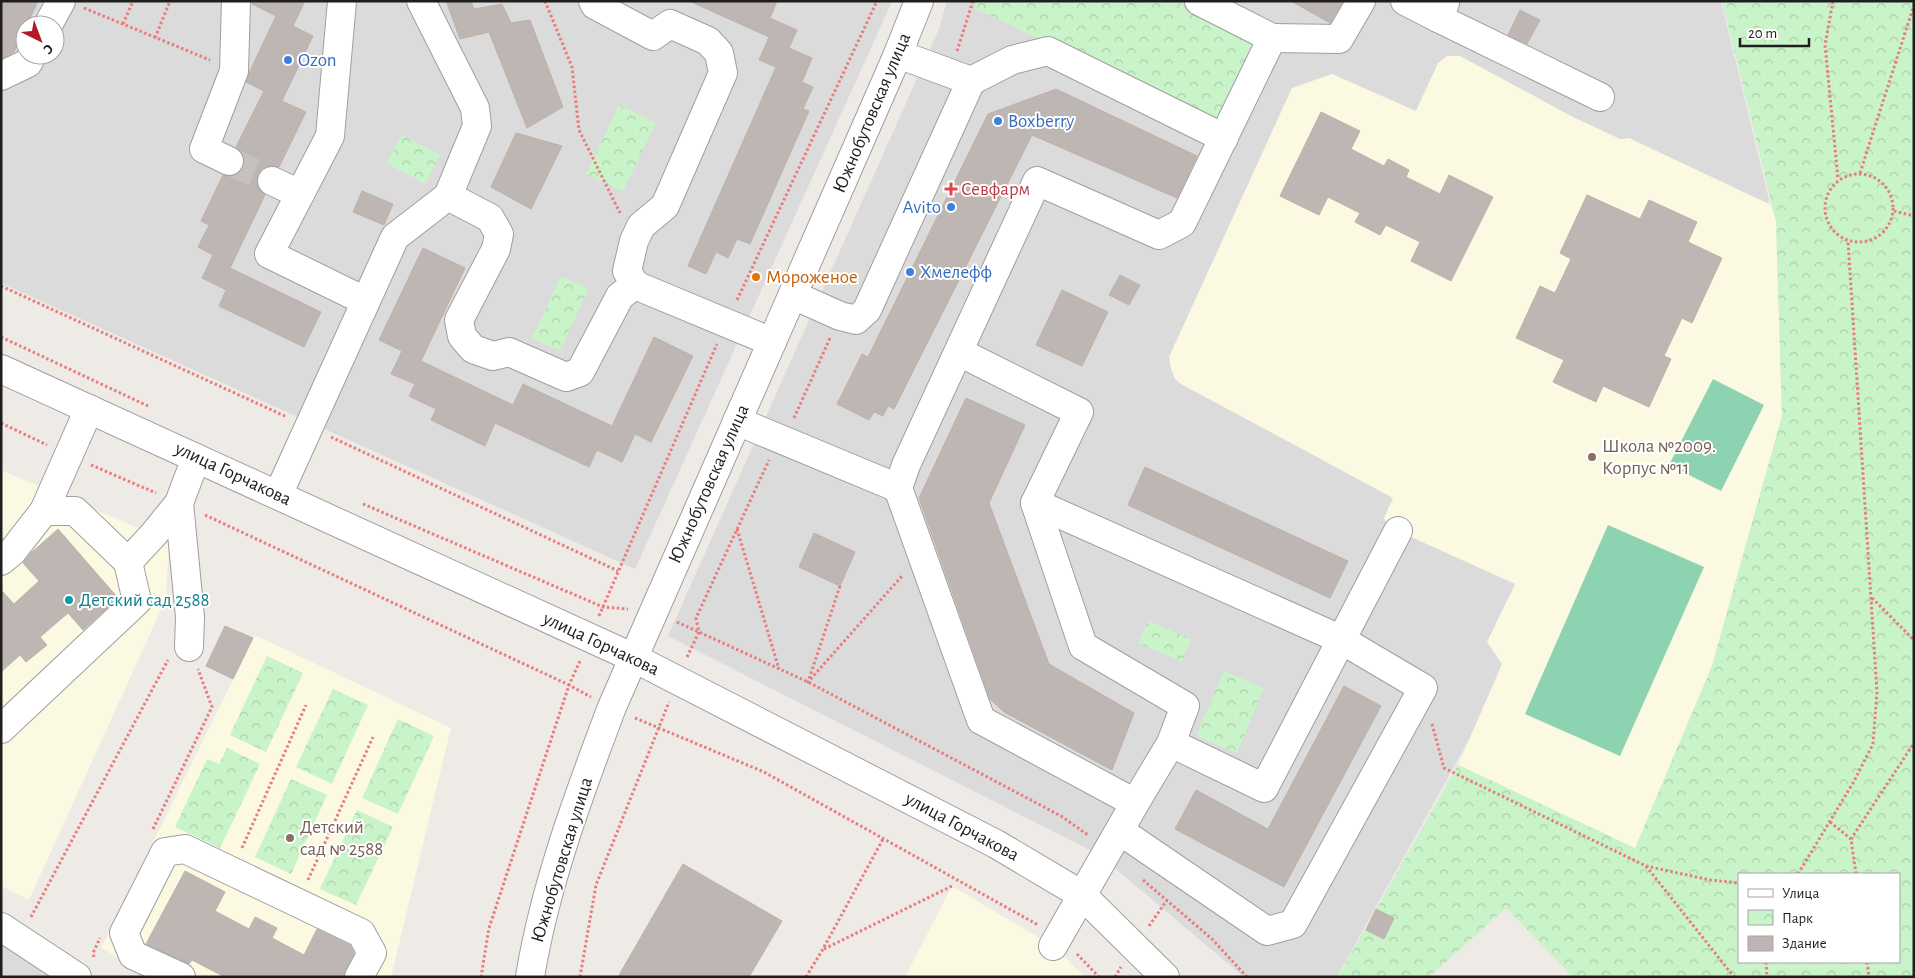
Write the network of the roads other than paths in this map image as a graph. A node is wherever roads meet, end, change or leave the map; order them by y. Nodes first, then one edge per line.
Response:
1 (236, 1) edge
2 (342, 1) edge
3 (421, 1) edge
4 (593, 1) edge
5 (918, 1) edge
6 (1199, 1) edge
7 (1361, 1) edge
8 (1405, 1) edge
9 (69, 3) edge
10 (1442, 10) edge
11 (58, 15) edge
12 (1272, 38) junction
13 (898, 54) junction
14 (24, 65) edge
15 (1, 76) edge
16 (960, 77) junction
17 (1600, 97) dead end
18 (1224, 138) junction
19 (229, 161) tunnel mouth
20 (272, 181) tunnel mouth
21 (300, 194) junction
22 (448, 196) junction
23 (635, 285) junction
24 (793, 295) junction
25 (365, 302) junction
26 (772, 342) junction
27 (959, 352) junction
28 (1, 369) edge
29 (89, 409) junction
30 (737, 421) junction
31 (196, 458) junction
32 (898, 488) junction
33 (278, 495) junction
34 (180, 503) junction
35 (1035, 503) junction
36 (44, 511) junction
37 (1398, 531) dead end
38 (1, 561) edge
39 (128, 562) junction
40 (1340, 639) junction
41 (189, 647) road end
42 (634, 658) junction
43 (1, 730) edge
44 (1171, 743) junction
45 (1136, 803) junction
46 (1120, 831) junction
47 (1082, 895) junction
48 (14, 926) edge
49 (1056, 941) road end
50 (86, 969) edge
51 (181, 977) edge
52 (359, 977) edge
53 (530, 977) edge
54 (1165, 977) edge

1 - 19 street
2 - 21 street
3 - 22 street
4 - 23 street
5 - 13 street, Южнобутовская улица
6 - 12 street
7 - 12 street
8 - 10 street
9 - 11 street
10 - 17 street
12 - 18 street
13 - 16 street
13 - 24 street, Южнобутовская улица
14 - 15 street
16 - 18 street
16 - 24 street
18 - 27 street
20 - 21 street
21 - 25 street
22 - 23 street
22 - 25 street
23 - 26 street
24 - 26 street, Южнобутовская улица
25 - 33 street
26 - 30 street, Южнобутовская улица
27 - 32 street
27 - 35 street
28 - 29 street, улица Горчакова
29 - 31 street, улица Горчакова
29 - 36 street
30 - 32 street
30 - 42 street, Южнобутовская улица
31 - 33 street, улица Горчакова
31 - 34 street
32 - 45 street
33 - 42 street, улица Горчакова
34 - 39 street
34 - 41 street
35 - 40 street
35 - 44 street
36 - 38 street
36 - 39 street
37 - 40 street
39 - 43 street
40 - 44 street
40 - 46 street
42 - 47 street, улица Горчакова
42 - 53 street, Южнобутовская улица
44 - 45 street
45 - 46 street
46 - 47 street
47 - 49 street
47 - 54 street, улица Горчакова
48 - 50 street
51 - 52 street

